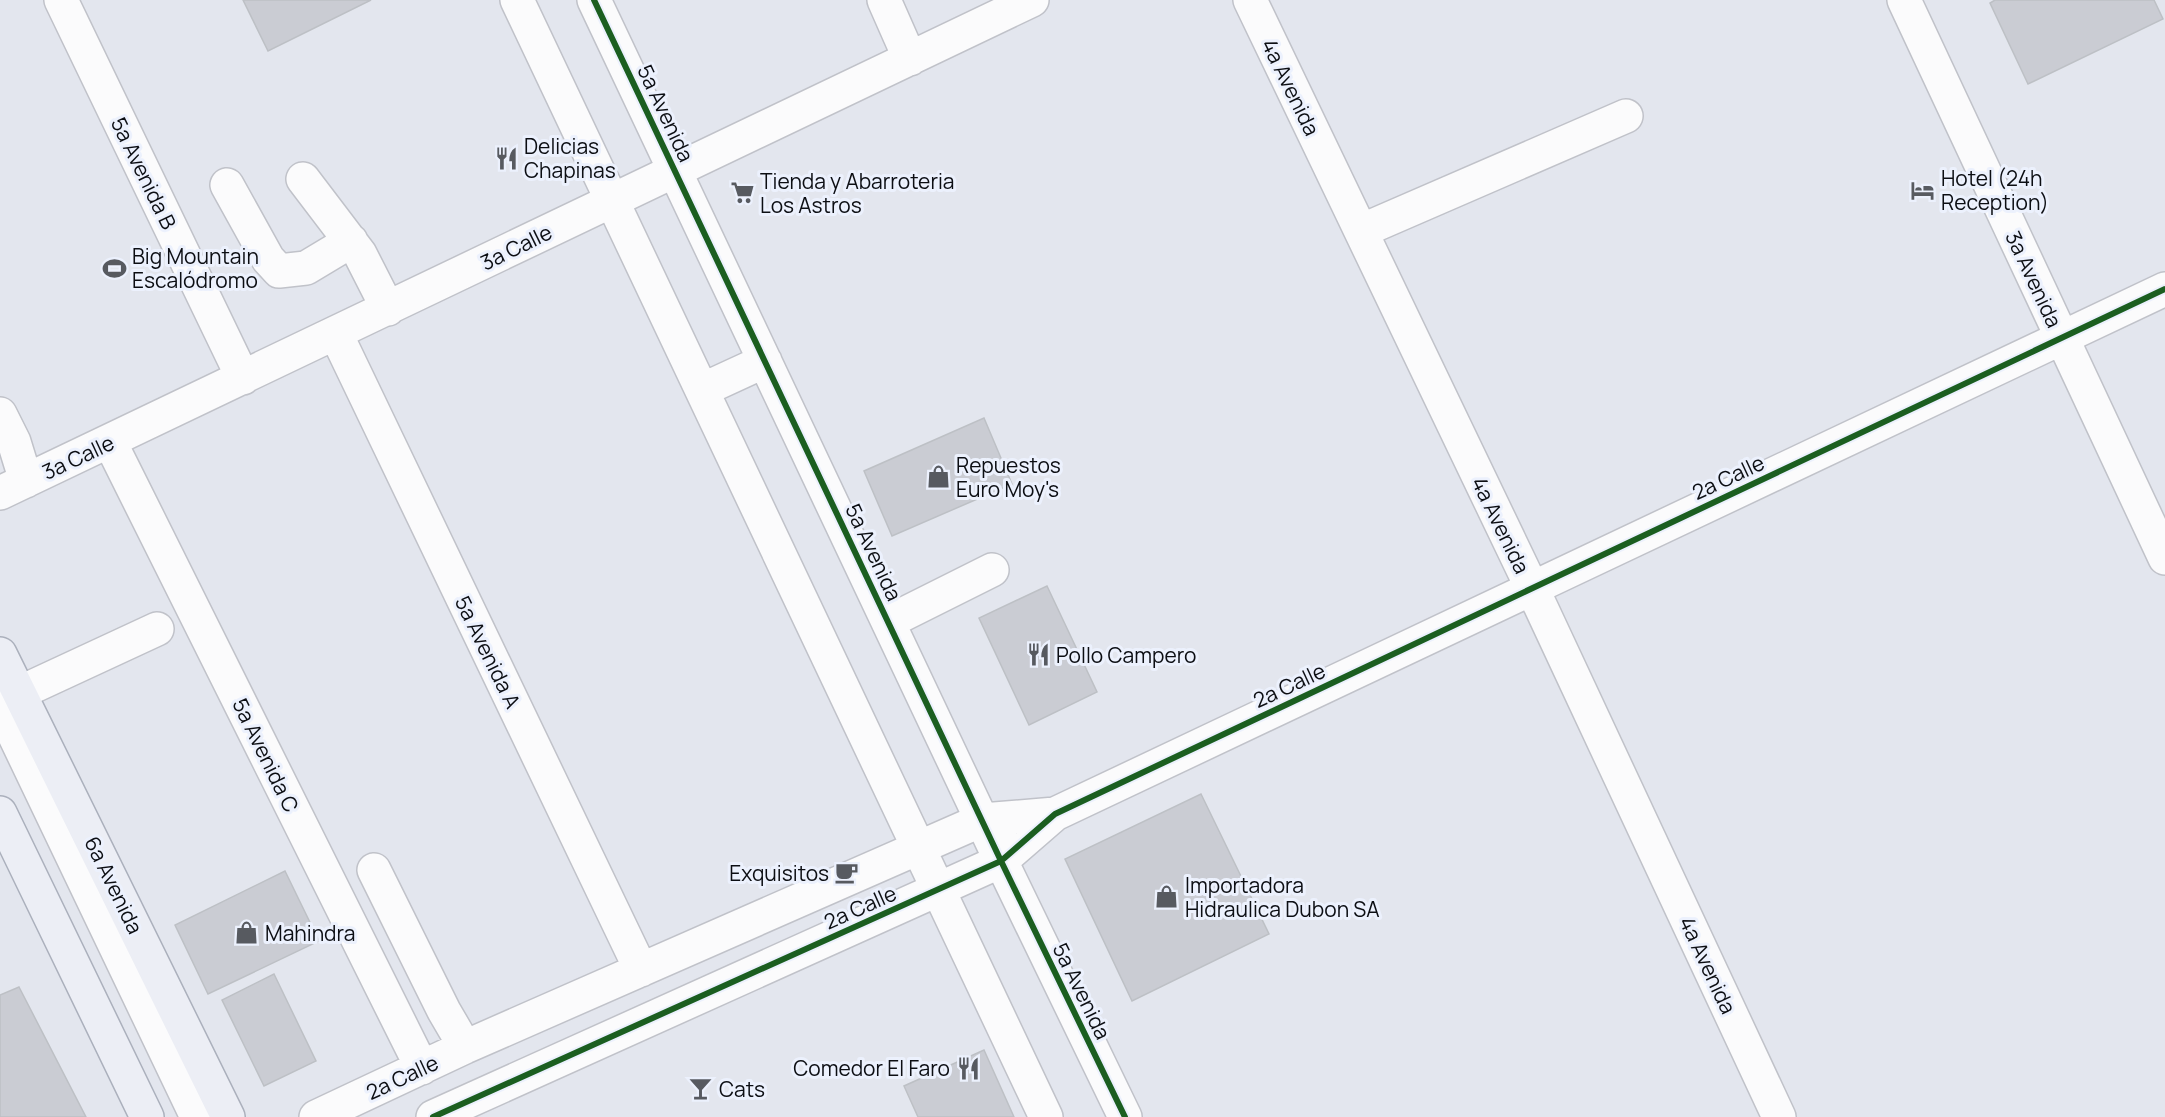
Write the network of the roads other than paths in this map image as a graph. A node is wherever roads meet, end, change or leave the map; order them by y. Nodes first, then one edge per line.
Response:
1 (61, 0) edge
2 (517, 0) edge
3 (594, 0) edge
4 (884, 0) edge
5 (1032, 0) edge
6 (1250, 0) edge
7 (1904, 0) edge
8 (910, 59) junction
9 (1626, 116) dead end
10 (675, 171) junction
11 (303, 179) dead end
12 (227, 185) dead end
13 (612, 202) junction
14 (1361, 231) junction
15 (351, 241) junction
16 (2165, 289) edge
17 (388, 309) junction
18 (336, 334) junction
19 (2062, 338) junction
20 (765, 361) junction
21 (243, 378) junction
22 (702, 390) junction
23 (0, 414) edge
24 (110, 442) junction
25 (13, 487) edge
26 (2165, 558) edge
27 (992, 570) dead end
28 (1532, 588) junction
29 (888, 622) junction
30 (157, 629) dead end
31 (0, 654) edge
32 (9, 699) edge
33 (0, 813) edge
34 (1054, 814) junction
35 (982, 820) junction
36 (917, 847) junction
37 (1001, 861) junction
38 (374, 870) dead end
39 (938, 891) junction
40 (641, 970) junction
41 (465, 1047) junction
42 (422, 1068) junction
43 (147, 1117) edge
44 (197, 1117) edge
45 (228, 1117) edge
46 (316, 1117) edge
47 (433, 1117) edge
48 (1046, 1117) edge
49 (1125, 1117) edge
50 (1779, 1117) edge

1 - 21 street, 5a Avenida B
2 - 13 street
3 - 10 street, 5a Avenida
4 - 8 street
5 - 8 street, 3a Calle
6 - 14 street, 4a Avenida
7 - 19 street, 3a Avenida
8 - 10 street, 3a Calle
9 - 14 street
10 - 13 street, 3a Calle
10 - 20 street, 5a Avenida
11 - 15 street
12 - 15 street
13 - 17 street, 3a Calle
13 - 22 street
14 - 28 street, 4a Avenida
15 - 17 street
16 - 19 street, 2a Calle
17 - 18 street, 3a Calle
18 - 21 street, 3a Calle
18 - 40 street, 5a Avenida A
19 - 26 street, 3a Avenida
19 - 28 street, 2a Calle
20 - 22 street
20 - 29 street, 5a Avenida
21 - 24 street, 3a Calle
22 - 36 street
23 - 25 street
24 - 25 street, 3a Calle
24 - 42 street, 5a Avenida C
27 - 29 street
28 - 34 street, 2a Calle
28 - 50 street, 4a Avenida
29 - 35 street, 5a Avenida
30 - 32 street
31 - 32 main road, 6a Avenida
32 - 44 street
32 - 45 main road, 6a Avenida
33 - 43 main road
34 - 35 street, 2a Calle
34 - 37 street, 2a Calle
35 - 36 street, 2a Calle
35 - 37 street, 5a Avenida
36 - 39 street
36 - 40 street, 2a Calle
37 - 39 street, 2a Calle
37 - 49 street, 5a Avenida
38 - 41 street
39 - 47 street, 2a Calle
39 - 48 street
40 - 41 street, 2a Calle
41 - 42 street, 2a Calle
42 - 46 street, 2a Calle

